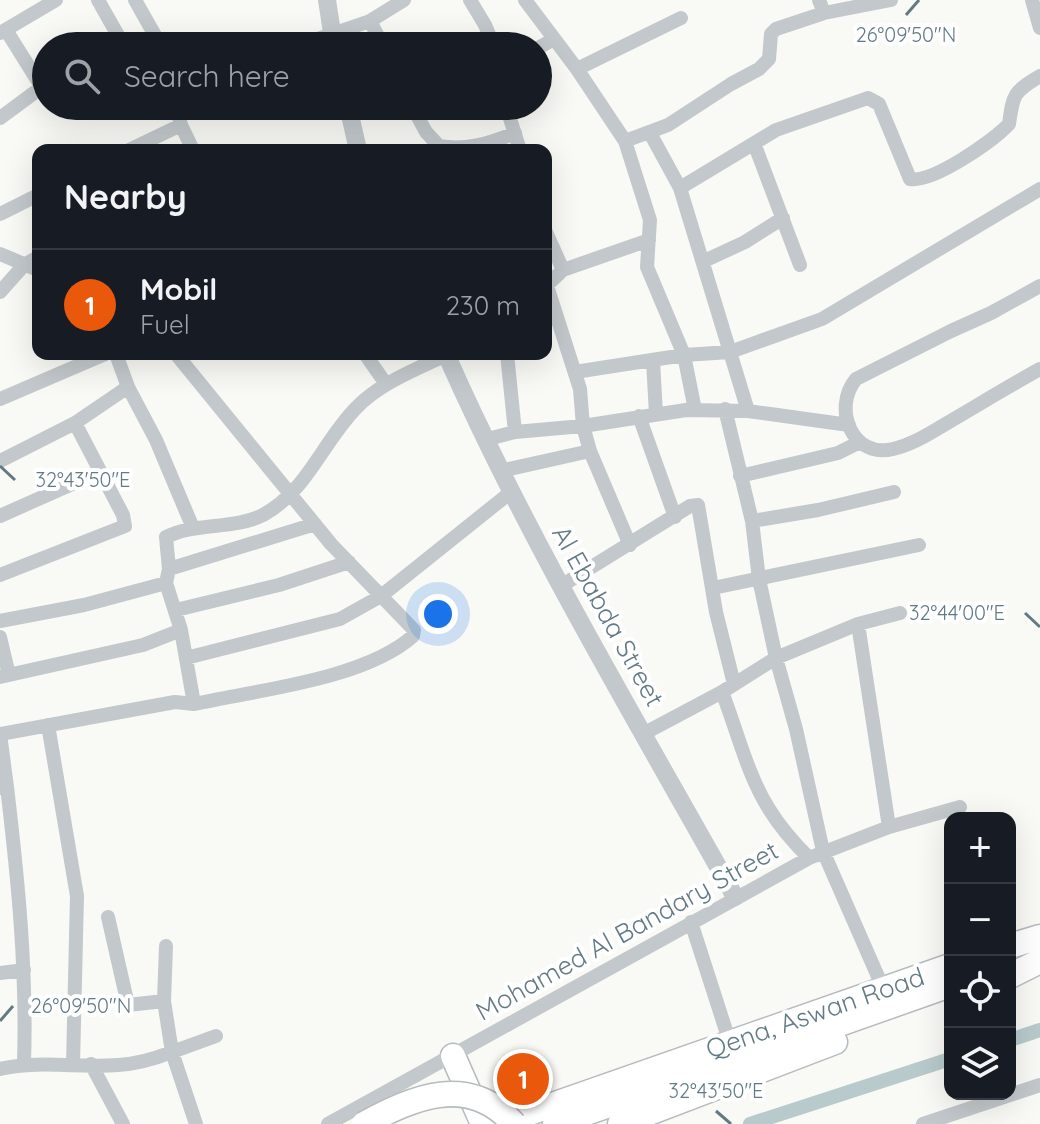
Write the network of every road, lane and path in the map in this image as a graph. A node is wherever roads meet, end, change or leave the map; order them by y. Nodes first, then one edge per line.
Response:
1 (56, 0) edge
2 (98, 0) edge
3 (135, 0) edge
4 (327, 0) edge
5 (404, 0) edge
6 (470, 0) edge
7 (525, 0) edge
8 (891, 0) edge
9 (1032, 0) edge
10 (821, 6) edge
11 (681, 18) dead end
12 (370, 21) junction
13 (1040, 28) edge
14 (3, 32) edge
15 (117, 32) edge
16 (154, 32) edge
17 (331, 32) edge
18 (348, 32) edge
19 (376, 32) edge
20 (488, 32) edge
21 (549, 32) edge
22 (552, 36) edge
23 (554, 39) joint
24 (32, 69) edge
25 (577, 69) junction
26 (1040, 76) edge
27 (32, 94) edge
28 (0, 118) edge
29 (180, 120) edge
30 (351, 120) edge
31 (420, 120) edge
32 (511, 120) edge
33 (181, 125) junction
34 (515, 133) junction
35 (650, 133) junction
36 (625, 141) junction
37 (754, 143) junction
38 (141, 144) edge
39 (190, 144) edge
40 (357, 144) edge
41 (437, 144) edge
42 (486, 144) edge
43 (518, 144) edge
44 (680, 188) junction
45 (1040, 189) edge
46 (32, 198) edge
47 (0, 214) edge
48 (783, 218) junction
49 (649, 240) junction
50 (552, 245) edge
51 (0, 254) edge
52 (704, 261) junction
53 (800, 265) dead end
54 (31, 268) edge
55 (563, 270) junction
56 (552, 280) edge
57 (1040, 286) edge
58 (0, 292) edge
59 (552, 304) edge
60 (730, 352) junction
61 (684, 355) junction
62 (91, 360) edge
63 (118, 360) edge
64 (181, 360) edge
65 (369, 360) edge
66 (434, 360) edge
67 (449, 360) edge
68 (508, 360) edge
69 (653, 361) junction
70 (1040, 369) edge
71 (575, 372) junction
72 (386, 384) junction
73 (128, 387) junction
74 (0, 399) edge
75 (725, 409) junction
76 (695, 410) junction
77 (748, 411) junction
78 (656, 414) junction
79 (639, 416) junction
80 (75, 423) junction
81 (849, 425) junction
82 (583, 426) junction
83 (515, 432) junction
84 (484, 440) junction
85 (860, 442) junction
86 (590, 451) junction
87 (0, 461) edge
88 (500, 471) junction
89 (99, 472) junction
90 (740, 476) junction
91 (511, 492) junction
92 (894, 492) dead end
93 (292, 494) junction
94 (0, 516) edge
95 (675, 517) junction
96 (752, 521) junction
97 (315, 524) junction
98 (193, 528) junction
99 (630, 545) junction
100 (919, 545) dead end
101 (349, 562) junction
102 (0, 575) edge
103 (167, 576) junction
104 (759, 579) junction
105 (561, 586) junction
106 (713, 588) junction
107 (381, 596) junction
108 (176, 610) junction
109 (900, 613) dead end
110 (0, 621) edge
111 (858, 624) junction
112 (181, 630) junction
113 (0, 637) edge
114 (186, 658) junction
115 (776, 658) junction
116 (4, 676) edge
117 (728, 688) junction
118 (194, 704) junction
119 (48, 725) junction
120 (0, 734) edge
121 (643, 734) junction
122 (4, 788) edge
123 (960, 807) dead end
124 (889, 827) junction
125 (823, 851) junction
126 (809, 858) junction
127 (735, 897) junction
128 (108, 917) dead end
129 (691, 922) junction
130 (1040, 937) edge
131 (1016, 944) edge
132 (166, 946) dead end
133 (1040, 960) edge
134 (1016, 965) edge
135 (944, 968) edge
136 (24, 970) junction
137 (0, 973) edge
138 (1016, 973) edge
139 (944, 987) edge
140 (883, 988) junction
141 (164, 1001) junction
142 (944, 1001) edge
143 (216, 1036) dead end
144 (730, 1043) junction
145 (172, 1052) junction
146 (453, 1056) junction
147 (24, 1063) junction
148 (73, 1064) junction
149 (91, 1064) junction
150 (0, 1069) edge
151 (1040, 1085) edge
152 (555, 1117) edge
153 (515, 1122) edge
154 (123, 1124) edge
155 (196, 1124) edge
156 (328, 1124) edge
157 (364, 1124) edge
158 (483, 1124) edge
159 (620, 1124) edge
160 (923, 1124) edge

1 - 14 street
2 - 15 street
3 - 16 street
4 - 17 street
5 - 12 street
6 - 20 street
7 - 21 street
8 - 10 street
9 - 13 street
10 - 35 street
11 - 25 street
12 - 18 street
12 - 19 street
14 - 24 street
22 - 23 street
23 - 25 street
25 - 36 street
26 - 37 street
27 - 28 street
29 - 33 street
30 - 40 street
31 - 41 street
32 - 34 street
33 - 38 street
33 - 39 street
34 - 42 street
34 - 43 street
35 - 36 street
35 - 44 street
36 - 49 street
37 - 44 street
37 - 48 street
44 - 52 street
45 - 60 street
46 - 47 street
48 - 52 street
48 - 53 street
49 - 55 street
49 - 61 street
50 - 55 street
51 - 54 street
52 - 60 street
54 - 58 street
55 - 56 street
57 - 81 street
59 - 71 street
60 - 61 street
60 - 77 street
61 - 69 street
61 - 76 street
62 - 74 street
63 - 73 street
64 - 93 street
65 - 72 street
66 - 72 street
67 - 84 street, Al Ebabda Street
68 - 83 street
69 - 71 street
69 - 78 street
70 - 85 street
71 - 82 street
72 - 93 street
73 - 80 street
73 - 98 street
75 - 76 street
75 - 77 street
75 - 90 street
76 - 78 street
77 - 81 street
78 - 79 street
79 - 82 street
79 - 95 street
80 - 87 street
80 - 89 street
81 - 85 street
82 - 83 street
82 - 86 street
83 - 84 street
84 - 88 street, Al Ebabda Street
85 - 90 street
86 - 88 street
86 - 99 street
88 - 91 street, Al Ebabda Street
89 - 94 street
89 - 102 street
90 - 96 street
91 - 105 street, Al Ebabda Street
91 - 107 street
92 - 96 street
93 - 97 street
93 - 98 street
95 - 99 street
95 - 106 street
96 - 104 street
97 - 101 street
97 - 103 street
98 - 103 street
99 - 105 street
100 - 104 street
101 - 107 street
101 - 108 street
103 - 108 street
103 - 110 street
104 - 106 street
104 - 115 street
105 - 121 street, Al Ebabda Street
106 - 117 street
107 - 114 street
107 - 118 street
108 - 112 street
109 - 111 street
111 - 115 street
111 - 124 street
112 - 114 street
112 - 116 street
113 - 116 street
114 - 118 street
115 - 117 street
115 - 125 street
117 - 121 street
117 - 126 street
118 - 119 street
119 - 120 street
119 - 148 street
120 - 122 street
121 - 127 street, Al Ebabda Street
122 - 136 street
123 - 124 street, Mohamed Al Bandary Street
124 - 125 street, Mohamed Al Bandary Street
125 - 126 street, Mohamed Al Bandary Street
125 - 140 street
126 - 127 street, Mohamed Al Bandary Street
127 - 129 street, Mohamed Al Bandary Street
128 - 141 street
129 - 144 street
129 - 146 street, Mohamed Al Bandary Street
130 - 131 highway
132 - 141 street
133 - 134 highway
133 - 138 highway
135 - 140 highway, Qena, Aswan Road
136 - 137 street
136 - 147 street
139 - 152 highway, Qena, Aswan Road
140 - 144 highway, Qena, Aswan Road
141 - 145 street
142 - 159 highway
143 - 145 street
144 - 152 highway, Qena, Aswan Road
145 - 149 street
145 - 155 street
146 - 156 street, Mohamed Al Bandary Street
146 - 158 highway
147 - 148 street
147 - 150 street
148 - 149 street
149 - 154 street
151 - 160 street
152 - 153 highway, Qena, Aswan Road
153 - 157 highway, bridge

